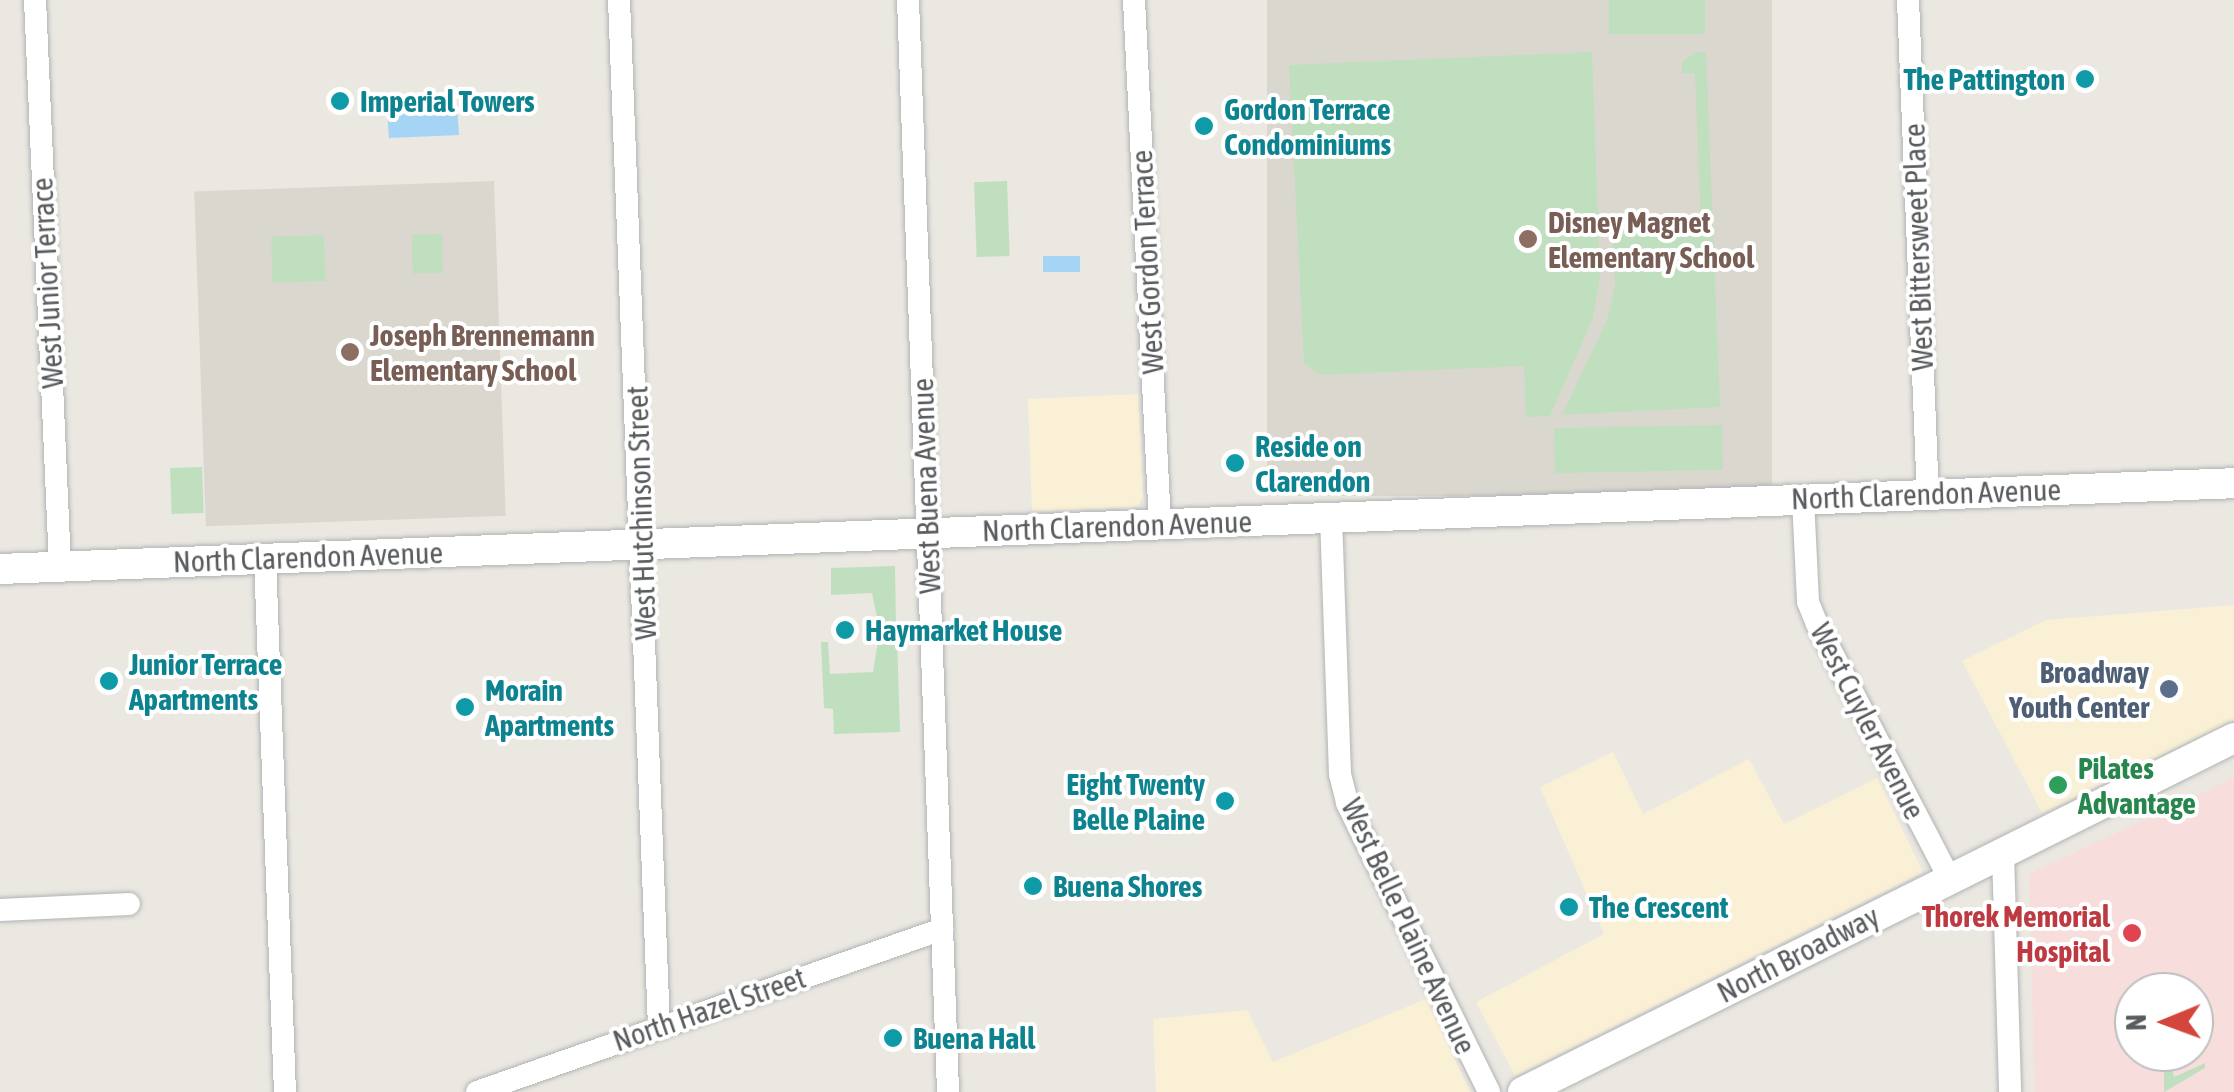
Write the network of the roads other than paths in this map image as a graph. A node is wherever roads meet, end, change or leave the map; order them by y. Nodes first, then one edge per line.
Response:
1 (35, 0) edge
2 (619, 0) edge
3 (908, 0) edge
4 (1134, 0) edge
5 (1908, 0) edge
6 (2234, 483) edge
7 (1928, 494) junction
8 (1803, 499) junction
9 (1330, 518) junction
10 (1160, 524) junction
11 (928, 533) junction
12 (642, 544) junction
13 (265, 558) junction
14 (60, 566) junction
15 (0, 568) edge
16 (2234, 738) edge
17 (2003, 853) junction
18 (1949, 878) junction
19 (129, 904) dead end
20 (0, 910) edge
21 (942, 929) junction
22 (659, 1025) junction
23 (285, 1092) edge
24 (477, 1092) edge
25 (948, 1092) edge
26 (1489, 1092) edge
27 (1523, 1092) edge
28 (2010, 1092) edge

1 - 14 street, West Junior Terrace
2 - 12 street, West Hutchinson Street
3 - 11 street, West Buena Avenue
4 - 10 street, West Gordon Terrace
5 - 7 street, West Bittersweet Place
6 - 7 street, North Clarendon Avenue
7 - 8 street, North Clarendon Avenue
8 - 9 street, North Clarendon Avenue
8 - 18 street, West Cuyler Avenue
9 - 10 street, North Clarendon Avenue
9 - 26 street, West Belle Plaine Avenue
10 - 11 street, North Clarendon Avenue
11 - 12 street, North Clarendon Avenue
11 - 21 street, West Buena Avenue
12 - 13 street, North Clarendon Avenue
12 - 22 street, West Hutchinson Street
13 - 14 street, North Clarendon Avenue
13 - 23 street
14 - 15 street, North Clarendon Avenue
16 - 17 street, North Broadway
17 - 18 street, North Broadway
17 - 28 street
18 - 27 street, North Broadway
19 - 20 street
21 - 22 street, North Hazel Street
21 - 25 street, West Buena Avenue
22 - 24 street, North Hazel Street

